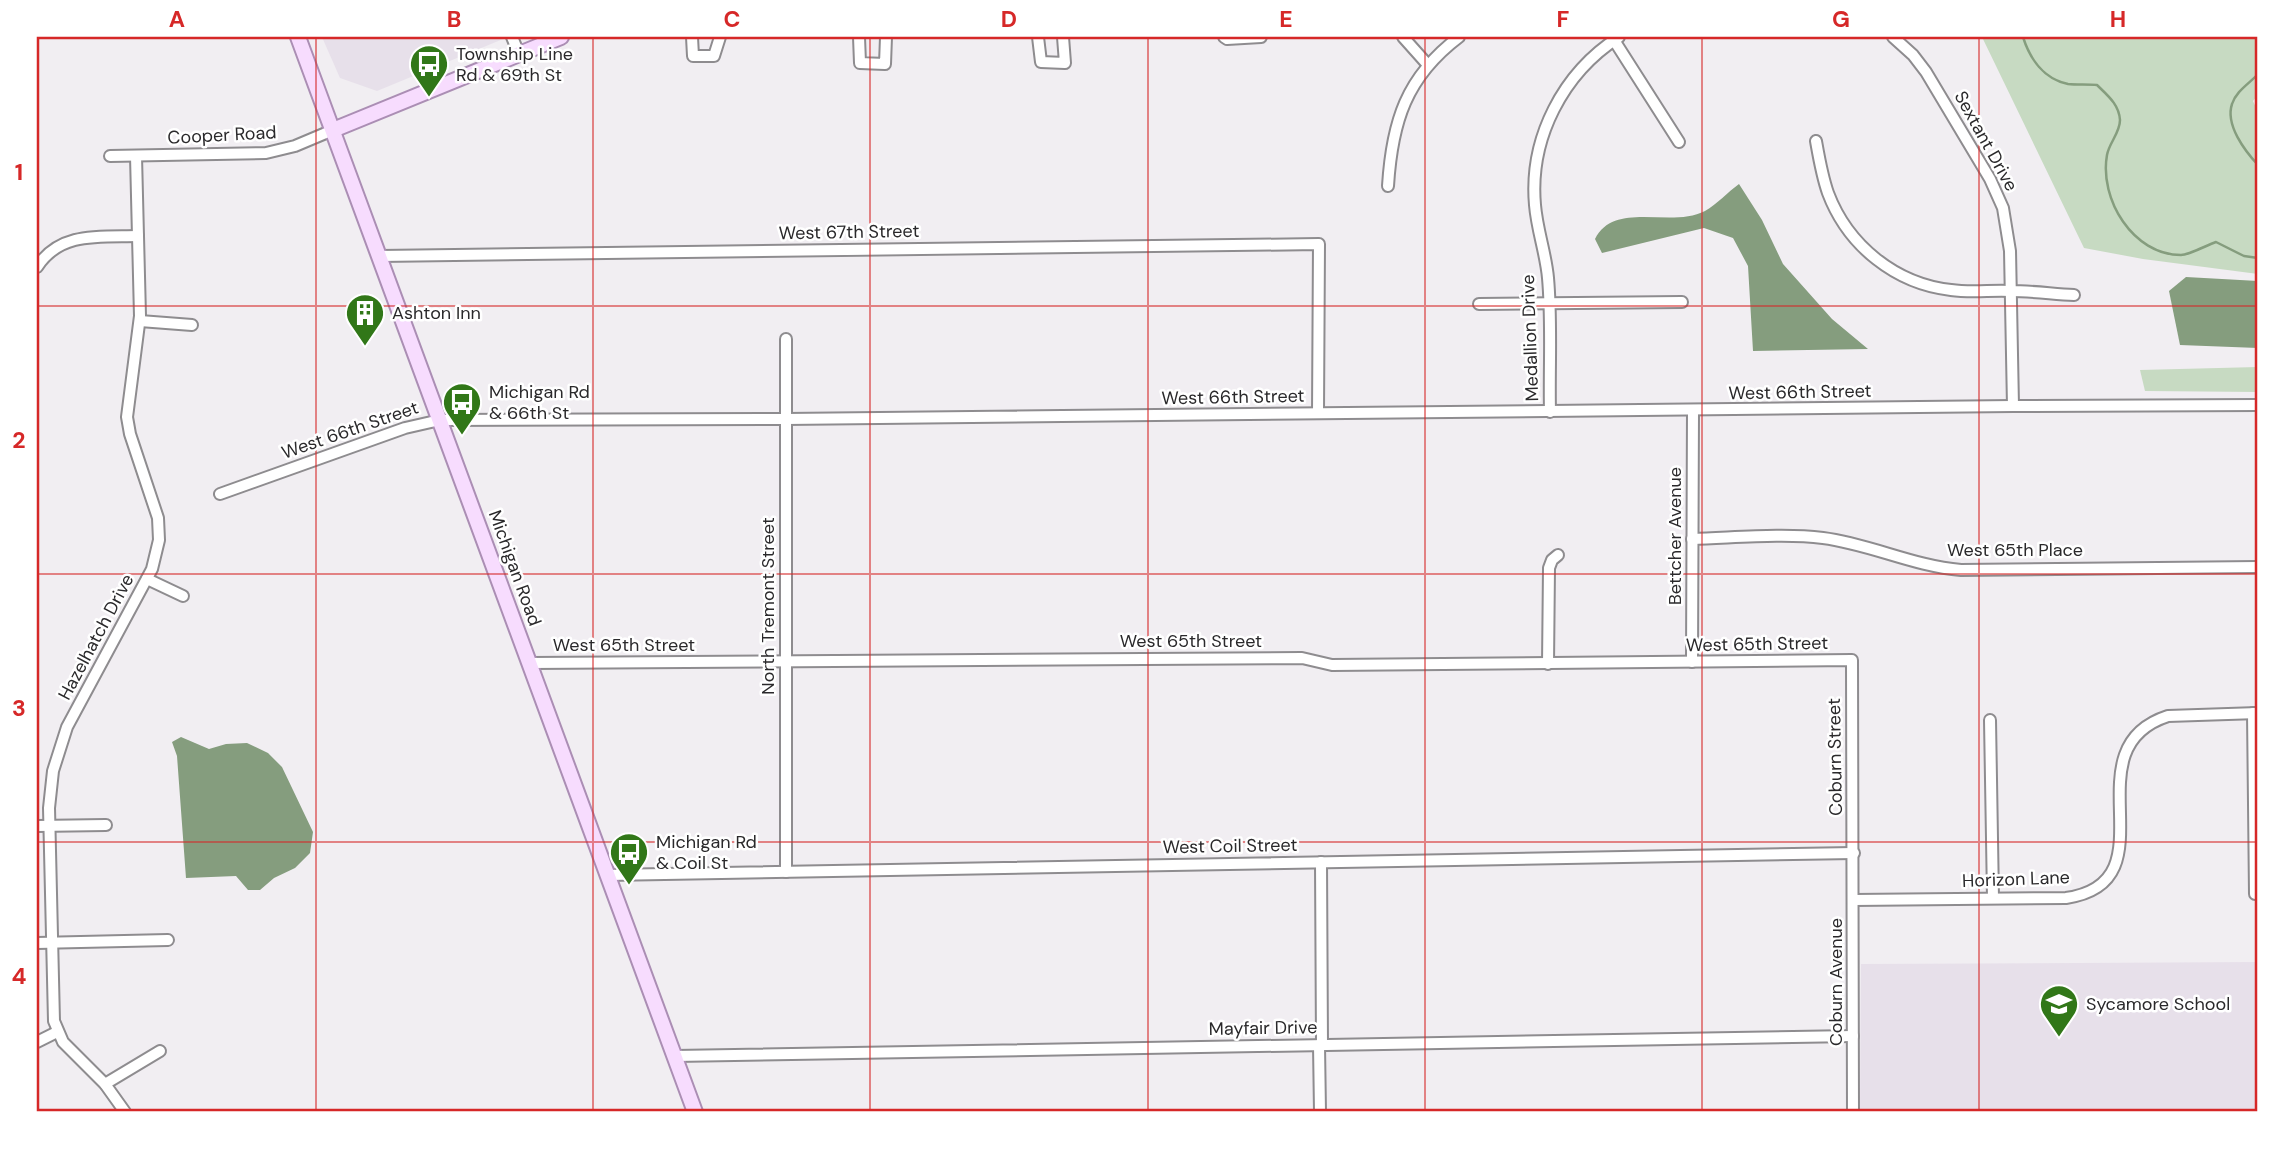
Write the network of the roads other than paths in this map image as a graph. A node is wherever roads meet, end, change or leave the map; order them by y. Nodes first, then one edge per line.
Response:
1 (298, 37) edge
2 (512, 37) edge
3 (561, 37) edge
4 (692, 37) edge
5 (720, 37) edge
6 (859, 37) edge
7 (886, 37) edge
8 (1038, 37) edge
9 (1063, 37) edge
10 (1224, 37) edge
11 (1261, 37) edge
12 (1403, 37) edge
13 (1460, 37) edge
14 (1893, 37) edge
15 (1615, 38) edge
16 (519, 54) junction
17 (1428, 65) junction
18 (333, 130) junction
19 (1816, 141) dead end
20 (1679, 142) dead end
21 (110, 156) dead end
22 (136, 156) junction
23 (1388, 186) dead end
24 (138, 236) junction
25 (380, 256) junction
26 (37, 267) edge
27 (2011, 291) junction
28 (2074, 295) dead end
29 (1682, 302) dead end
30 (1479, 304) dead end
31 (1549, 304) junction
32 (139, 321) junction
33 (191, 325) dead end
34 (786, 339) dead end
35 (2258, 405) edge
36 (2012, 406) junction
37 (1692, 411) junction
38 (1550, 412) junction
39 (1318, 413) junction
40 (786, 419) junction
41 (440, 420) junction
42 (220, 494) dead end
43 (1692, 539) junction
44 (1558, 555) dead end
45 (2258, 567) edge
46 (147, 579) junction
47 (183, 596) dead end
48 (1852, 660) joint
49 (786, 662) junction
50 (1692, 662) junction
51 (530, 663) junction
52 (1548, 664) junction
53 (2255, 713) edge
54 (1990, 720) dead end
55 (106, 825) dead end
56 (43, 826) edge
57 (1854, 853) junction
58 (1321, 862) junction
59 (786, 872) junction
60 (608, 875) junction
61 (2255, 894) dead end
62 (1993, 898) junction
63 (1853, 900) junction
64 (168, 940) dead end
65 (51, 942) junction
66 (37, 943) edge
67 (58, 1032) junction
68 (1853, 1037) junction
69 (37, 1041) edge
70 (1321, 1045) junction
71 (160, 1051) dead end
72 (675, 1056) junction
73 (105, 1084) junction
74 (125, 1112) edge
75 (695, 1112) edge
76 (1320, 1112) edge
77 (1853, 1112) edge

1 - 18 main road, Michigan Road
2 - 16 street
3 - 16 main road
4 - 5 street
6 - 7 street
8 - 9 street
10 - 11 street
12 - 17 street
13 - 17 street
14 - 27 street, Sextant Drive
15 - 20 street
15 - 31 street, Medallion Drive
16 - 18 main road
17 - 23 street
18 - 22 street, Cooper Road
18 - 25 main road, Michigan Road
19 - 27 street
21 - 22 street, Cooper Road
22 - 24 street, Hazelhatch Drive
24 - 26 street
24 - 32 street, Hazelhatch Drive
25 - 39 street, West 67th Street
25 - 41 main road, Michigan Road
27 - 28 street
27 - 36 street, Sextant Drive
29 - 31 street
30 - 31 street
31 - 38 street, Medallion Drive
32 - 33 street
32 - 46 street, Hazelhatch Drive
34 - 40 street, North Tremont Street
35 - 36 street, West 66th Street
36 - 37 street, West 66th Street
37 - 38 street, West 66th Street
37 - 43 street, Bettcher Avenue
38 - 39 street, West 66th Street
39 - 40 street, West 66th Street
40 - 41 street, West 66th Street
40 - 49 street, North Tremont Street
41 - 42 street, West 66th Street
41 - 51 main road, Michigan Road
43 - 45 street, West 65th Place
43 - 50 street, Bettcher Avenue
44 - 52 street
46 - 47 street
46 - 56 street, Hazelhatch Drive
48 - 50 street, West 65th Street
48 - 57 street, Coburn Street
49 - 51 street, West 65th Street
49 - 52 street, West 65th Street
49 - 59 street, North Tremont Street
50 - 52 street, West 65th Street
51 - 60 main road, Michigan Road
53 - 61 street
53 - 62 street, Horizon Lane
54 - 62 street
55 - 56 street
56 - 65 street, Hazelhatch Drive
57 - 58 street, West Coil Street
57 - 63 street, Coburn Avenue
58 - 59 street, West Coil Street
58 - 70 street
59 - 60 street, West Coil Street
60 - 72 main road, Michigan Road
62 - 63 street, Horizon Lane
63 - 68 street, Coburn Avenue
64 - 65 street
65 - 66 street
65 - 67 street, Hazelhatch Drive
67 - 69 street
67 - 73 street, Hazelhatch Drive
68 - 70 street, Mayfair Drive
68 - 77 street, Coburn Avenue
70 - 72 street, Mayfair Drive
70 - 76 street
71 - 73 street
72 - 75 main road, Michigan Road
73 - 74 street, Hazelhatch Drive

